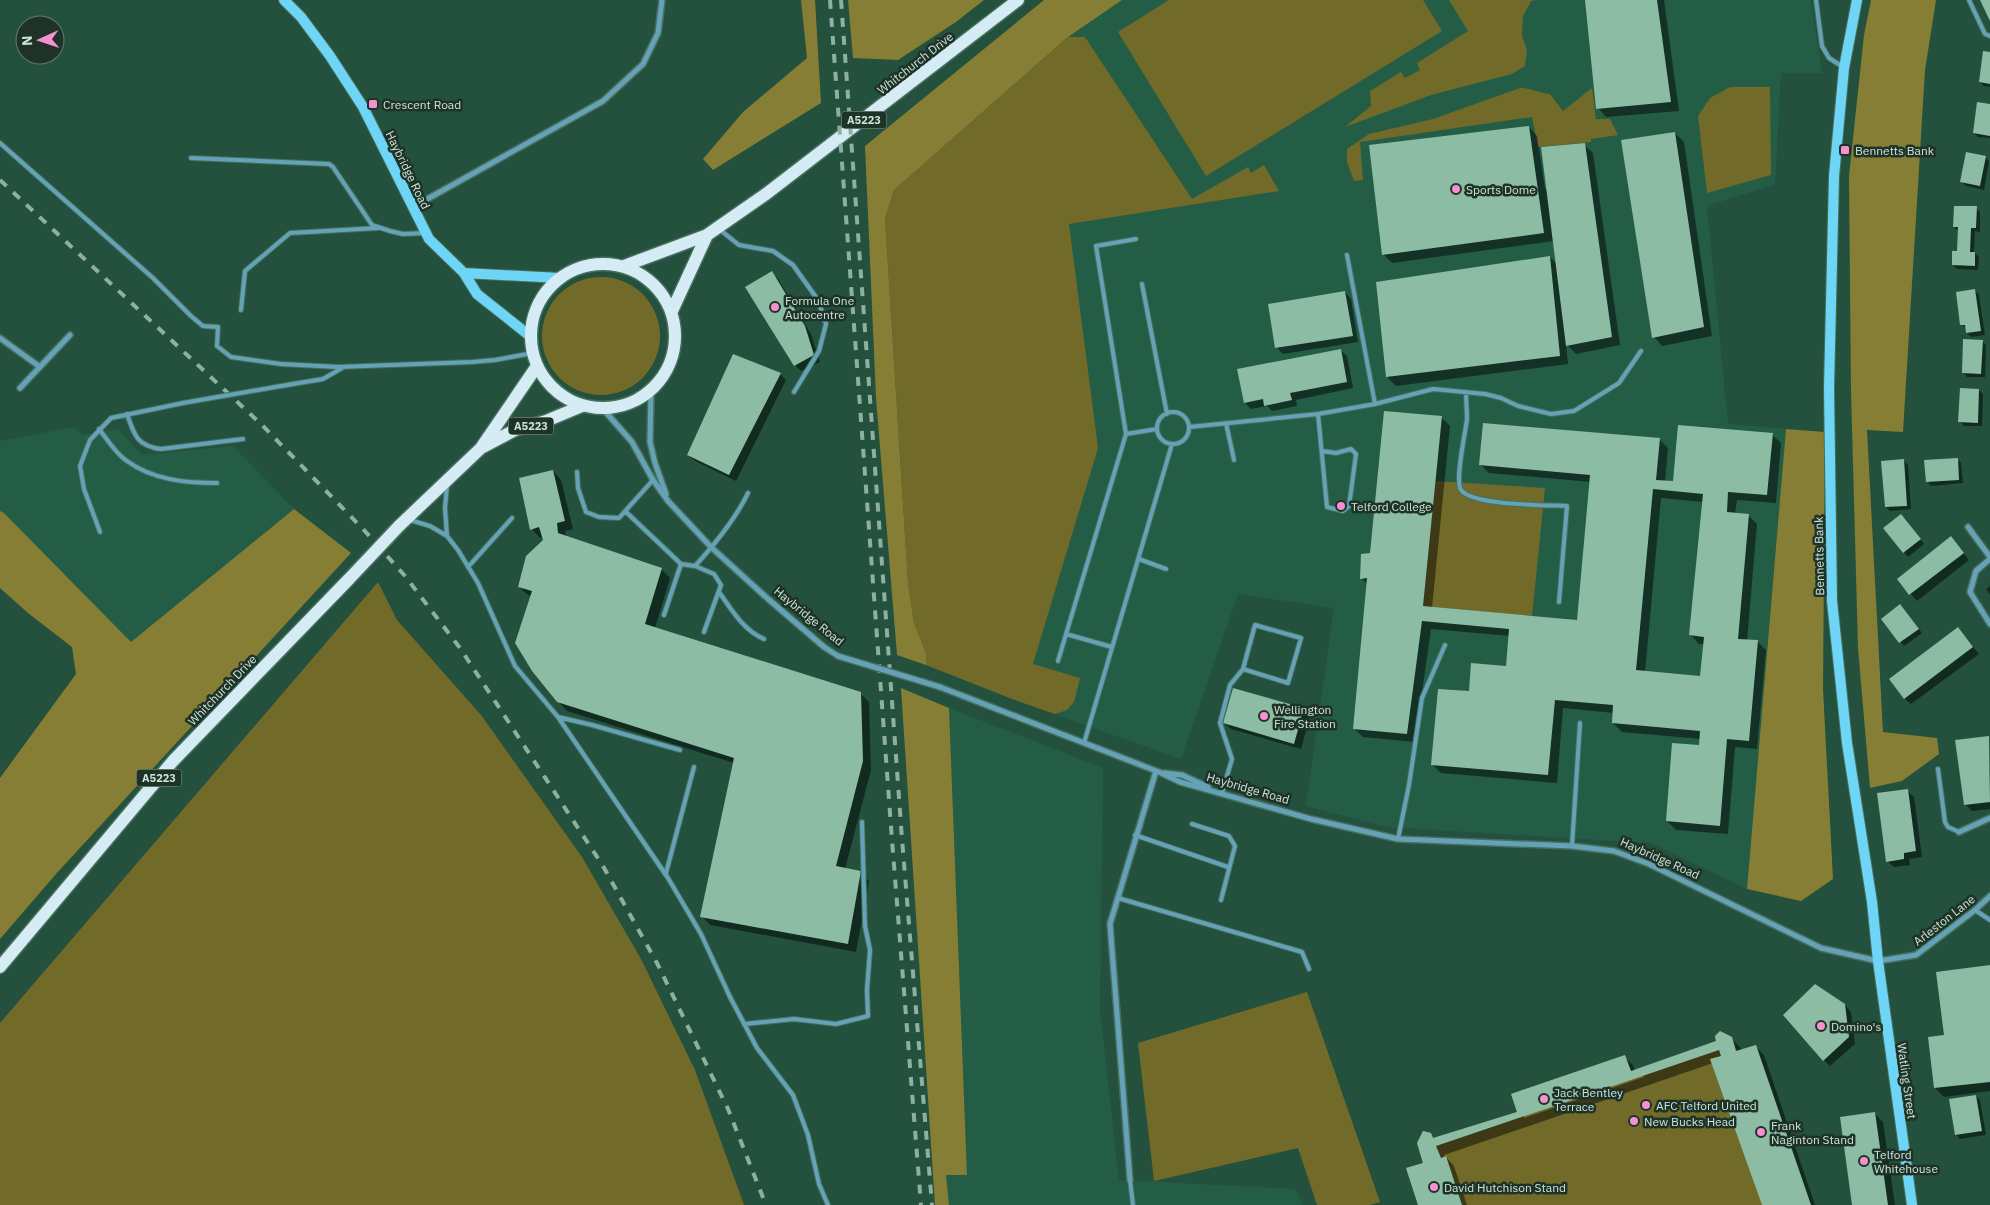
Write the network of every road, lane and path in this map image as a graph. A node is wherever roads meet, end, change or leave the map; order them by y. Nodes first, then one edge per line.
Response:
1 (284, 0) edge
2 (662, 0) edge
3 (1018, 0) edge
4 (1816, 0) edge
5 (1858, 0) edge
6 (1969, 0) edge
7 (1990, 36) edge
8 (1844, 68) junction
9 (0, 143) edge
10 (191, 158) dead end
11 (413, 207) junction
12 (380, 228) junction
13 (712, 231) junction
14 (425, 233) junction
15 (1136, 239) dead end
16 (1347, 255) dead end
17 (624, 266) junction
18 (464, 273) junction
19 (560, 278) junction
20 (1142, 284) dead end
21 (242, 310) dead end
22 (672, 311) junction
23 (70, 335) dead end
24 (530, 336) junction
25 (0, 338) edge
26 (1641, 350) dead end
27 (533, 353) junction
28 (537, 366) junction
29 (344, 367) junction
30 (40, 368) junction
31 (20, 388) dead end
32 (651, 392) junction
33 (794, 392) dead end
34 (1466, 392) junction
35 (1375, 404) junction
36 (582, 406) junction
37 (603, 409) junction
38 (127, 414) junction
39 (1167, 414) junction
40 (1318, 414) junction
41 (1226, 422) junction
42 (1189, 428) junction
43 (99, 429) junction
44 (1157, 429) junction
45 (1126, 434) junction
46 (243, 440) dead end
47 (1172, 444) junction
48 (481, 448) junction
49 (1322, 451) junction
50 (1234, 460) dead end
51 (577, 472) dead end
52 (653, 480) junction
53 (447, 482) junction
54 (217, 483) dead end
55 (748, 493) dead end
56 (668, 501) junction
57 (625, 511) junction
58 (512, 518) dead end
59 (402, 523) junction
60 (1968, 527) dead end
61 (100, 532) dead end
62 (447, 536) junction
63 (712, 548) junction
64 (1990, 558) edge
65 (1139, 559) junction
66 (681, 564) junction
67 (468, 566) junction
68 (695, 566) junction
69 (1166, 569) dead end
70 (719, 592) junction
71 (1559, 602) dead end
72 (664, 615) dead end
73 (1990, 624) edge
74 (704, 632) dead end
75 (1066, 634) junction
76 (764, 639) dead end
77 (1445, 645) dead end
78 (1112, 647) junction
79 (1058, 661) dead end
80 (1243, 669) junction
81 (558, 717) junction
82 (1580, 723) dead end
83 (1084, 743) junction
84 (680, 750) dead end
85 (694, 767) dead end
86 (1938, 769) dead end
87 (1158, 772) junction
88 (1220, 792) junction
89 (1990, 818) edge
90 (862, 822) dead end
91 (1192, 824) dead end
92 (1958, 832) joint
93 (1136, 835) junction
94 (1398, 839) junction
95 (1572, 846) junction
96 (1228, 867) junction
97 (666, 873) junction
98 (1990, 896) edge
99 (1118, 898) junction
100 (1221, 900) dead end
101 (1975, 910) junction
102 (1990, 920) edge
103 (1878, 961) junction
104 (0, 967) edge
105 (1309, 969) dead end
106 (744, 1024) junction
107 (1130, 1180) joint
108 (828, 1205) edge
109 (1133, 1205) edge
110 (1912, 1205) edge

1 - 11 main road, Haybridge Road
2 - 11 street
3 - 13 main road, Whitchurch Drive / A5223
4 - 8 lane
5 - 8 main road, Bennetts Bank
6 - 7 lane
8 - 103 main road, Bennetts Bank
9 - 29 lane
10 - 12 lane
11 - 14 main road, Haybridge Road
12 - 14 lane
12 - 21 lane
13 - 17 main road, Whitchurch Drive / A5223
13 - 22 main road
13 - 33 lane
14 - 18 main road, Haybridge Road
15 - 45 lane
16 - 35 lane
17 - 19 main road
17 - 22 main road
18 - 19 main road
18 - 24 main road, Haybridge Road
19 - 24 main road
20 - 39 lane
22 - 32 main road
23 - 30 street
24 - 27 main road
25 - 30 street
26 - 34 lane
27 - 28 main road
27 - 29 lane
28 - 36 main road
28 - 48 main road, Whitchurch Drive / A5223
29 - 38 lane, bridge
30 - 31 street
32 - 37 main road
32 - 56 street
34 - 35 lane
34 - 71 lane
35 - 40 lane
36 - 37 main road
36 - 48 main road, Whitchurch Drive / A5223
37 - 52 street, Haybridge Road
38 - 43 lane
38 - 46 lane
39 - 42 lane
39 - 44 lane
40 - 41 lane
40 - 49 lane
41 - 42 lane
41 - 50 lane
42 - 47 lane
43 - 54 lane
43 - 61 lane
44 - 45 lane
44 - 47 lane
45 - 75 lane
47 - 65 lane
48 - 53 main road, Whitchurch Drive / A5223
49 - 49 lane
51 - 57 lane
52 - 56 street, Haybridge Road
52 - 57 lane
53 - 59 main road, Whitchurch Drive / A5223
53 - 62 lane
55 - 63 lane
56 - 63 street, Haybridge Road
57 - 66 lane
58 - 67 lane
59 - 62 lane
59 - 104 main road, Whitchurch Drive / A5223, bridge
60 - 64 street
62 - 67 lane
63 - 68 lane
63 - 83 street, Haybridge Road, bridge
64 - 73 street
65 - 69 lane
65 - 78 lane
66 - 68 lane
66 - 72 lane
67 - 81 lane
68 - 70 lane
70 - 74 lane
70 - 76 lane
75 - 78 lane
75 - 79 lane
77 - 94 lane
78 - 83 lane
80 - 80 lane
80 - 88 lane
81 - 84 lane
81 - 97 lane
82 - 95 lane
83 - 87 street, Haybridge Road
85 - 97 lane
86 - 92 lane
87 - 88 street, Haybridge Road
87 - 93 street
88 - 94 street, Haybridge Road
89 - 92 street
90 - 106 lane
91 - 96 lane
93 - 96 lane
93 - 99 street
94 - 95 street, Haybridge Road
95 - 103 street, Haybridge Road
96 - 100 lane
97 - 106 lane
98 - 101 street, Arleston Lane
99 - 105 lane
99 - 107 street
101 - 102 lane
101 - 103 street, Arleston Lane
103 - 110 main road, Watling Street
106 - 108 lane
107 - 109 lane

